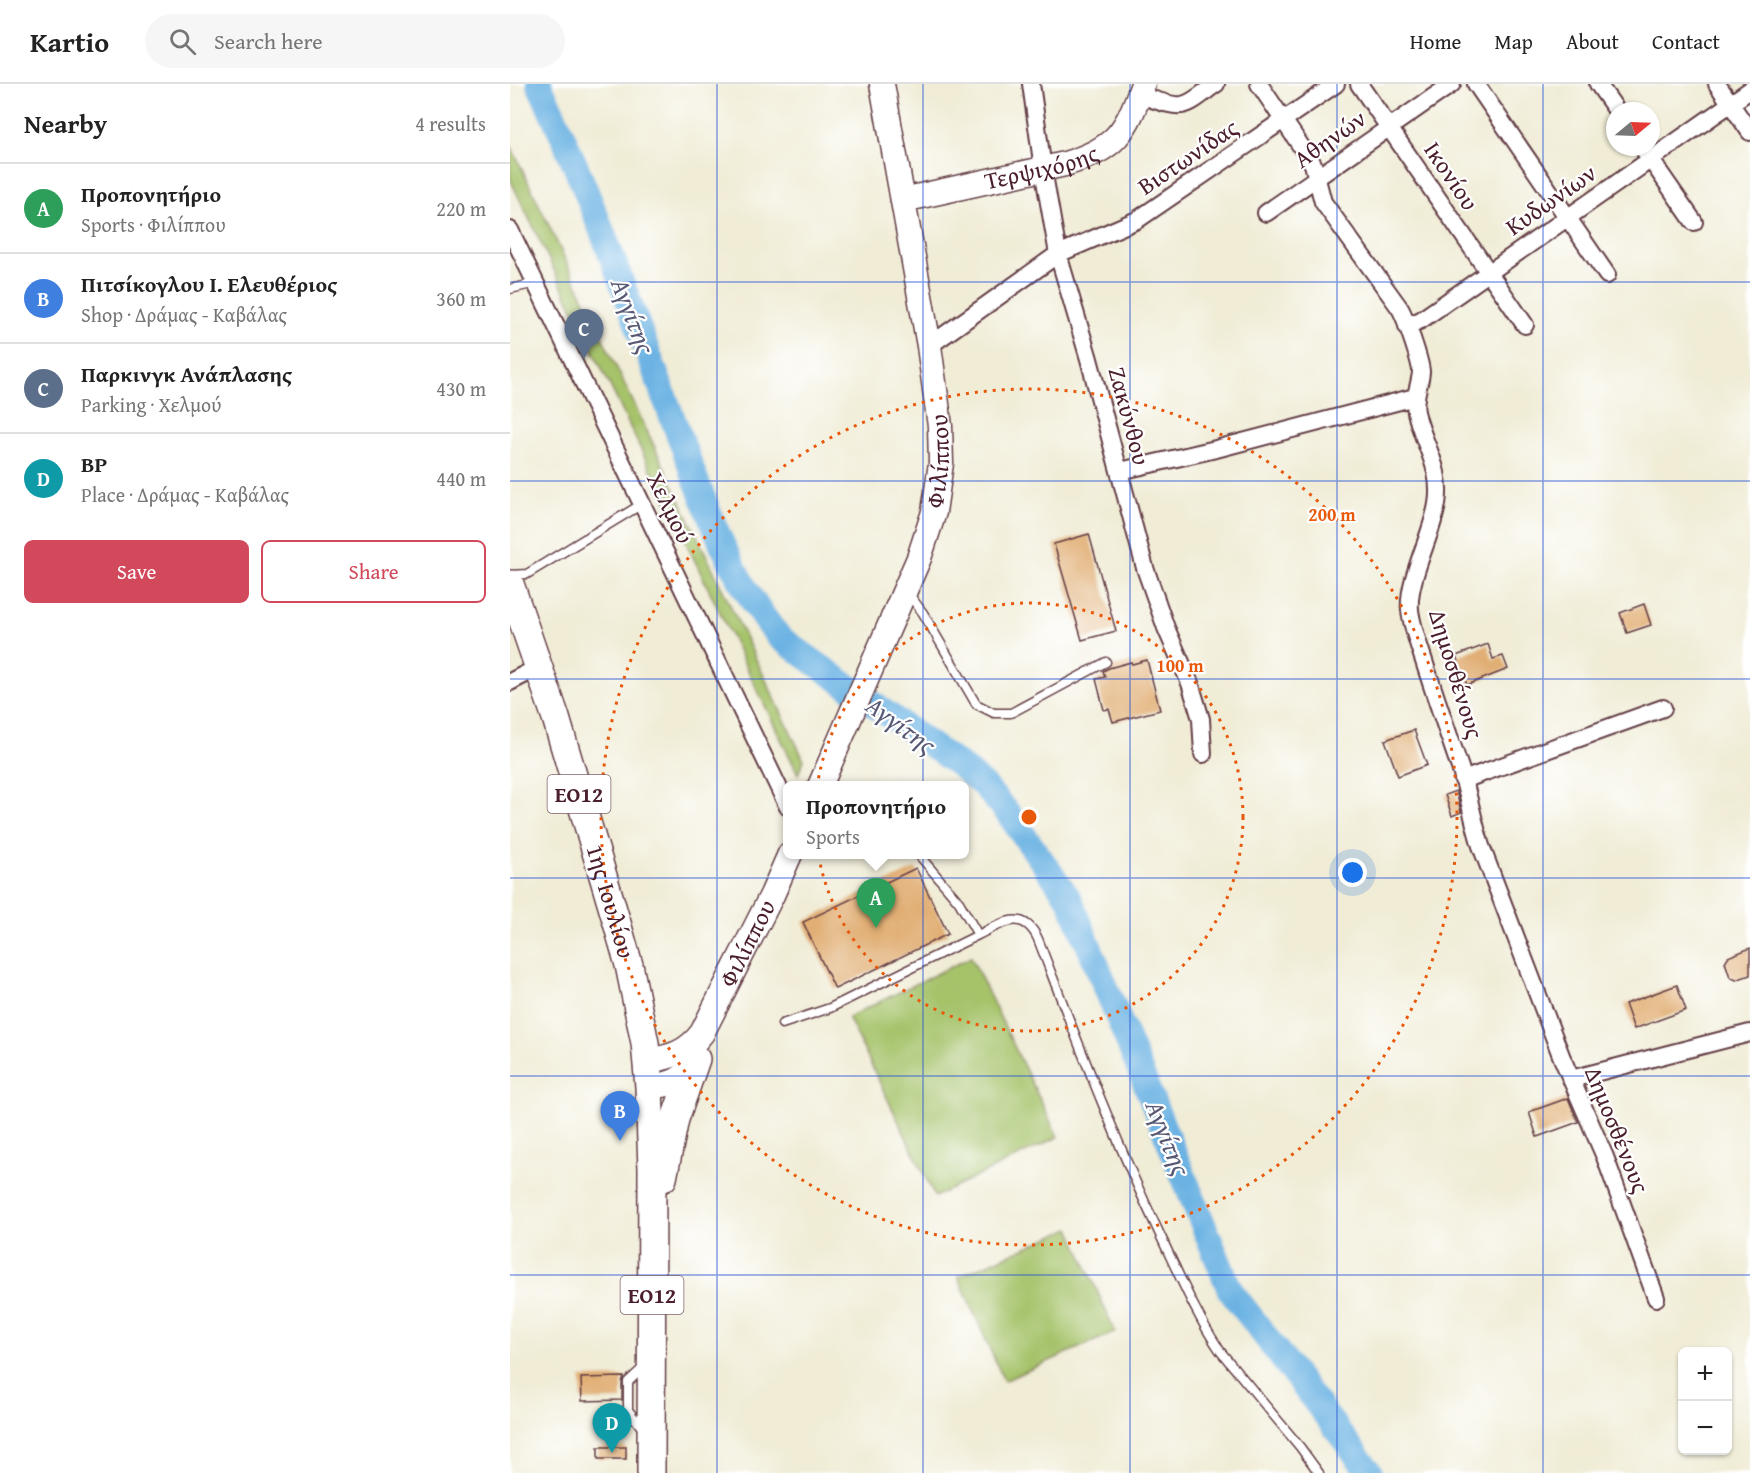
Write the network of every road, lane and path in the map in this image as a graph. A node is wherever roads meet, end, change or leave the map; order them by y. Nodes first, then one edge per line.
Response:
1 (882, 84) edge
2 (1030, 84) edge
3 (1216, 84) edge
4 (1258, 84) edge
5 (1336, 84) edge
6 (1359, 84) edge
7 (1452, 84) edge
8 (1476, 84) edge
9 (1598, 84) edge
10 (1717, 84) edge
11 (1141, 89) edge
12 (1750, 90) edge
13 (1611, 102) edge
14 (1730, 104) junction
15 (1282, 121) junction
16 (1389, 128) junction
17 (1750, 132) edge
18 (1660, 145) edge
19 (1642, 156) edge
20 (1648, 156) edge
21 (1043, 169) junction
22 (1317, 177) junction
23 (903, 200) junction
24 (1266, 213) dead end
25 (1567, 217) junction
26 (1694, 222) dead end
27 (510, 230) edge
28 (1058, 254) junction
29 (1488, 273) junction
30 (1607, 275) dead end
31 (536, 283) junction
32 (510, 289) edge
33 (1525, 325) dead end
34 (1407, 326) junction
35 (929, 346) junction
36 (1415, 397) junction
37 (1120, 471) junction
38 (642, 504) junction
39 (510, 575) edge
40 (510, 584) edge
41 (906, 590) junction
42 (1106, 662) dead end
43 (539, 667) junction
44 (510, 682) edge
45 (1663, 708) dead end
46 (1203, 754) dead end
47 (1464, 780) junction
48 (825, 781) edge
49 (783, 797) edge
50 (788, 859) edge
51 (921, 859) edge
52 (978, 935) junction
53 (782, 1024) dead end
54 (1750, 1033) edge
55 (699, 1046) junction
56 (648, 1074) junction
57 (1571, 1079) junction
58 (652, 1229) junction
59 (1656, 1298) dead end
60 (651, 1473) edge
61 (1319, 1473) edge

1 - 23 main road, Φιλίππου
2 - 21 street, Ζακύνθου
3 - 11 street
4 - 15 street, Δημοσθένους
5 - 15 street, Βιστωνίδας
6 - 16 street, Ικονίου
7 - 16 street, Αθηνών
8 - 25 street
9 - 13 street
10 - 14 street
11 - 21 main road, Τερψιχόρης
12 - 14 street, Κυδωνίων
14 - 17 street
14 - 18 street, Κυδωνίων
15 - 22 street, Δημοσθένους
15 - 28 street, Βιστωνίδας
16 - 22 street, Αθηνών
16 - 29 street, Ικονίου
19 - 25 street, Κυδωνίων
20 - 26 street
21 - 23 main road, Τερψιχόρης
21 - 28 street, Ζακύνθου
22 - 24 street, Αθηνών
22 - 34 street, Δημοσθένους
23 - 35 main road, Φιλίππου
25 - 29 street, Κυδωνίων
25 - 30 street
27 - 31 street, Χελμού
28 - 35 street, Βιστωνίδας
28 - 37 street, Ζακύνθου
29 - 33 street, Ικονίου
29 - 34 street, Κυδωνίων
31 - 32 lane
31 - 38 street, Χελμού
34 - 36 street, Δημοσθένους
35 - 41 main road, Φιλίππου
36 - 37 street
36 - 47 street, Δημοσθένους
37 - 46 street, Ζακύνθου
38 - 39 lane
38 - 49 street, Χελμού
40 - 43 main road, 1ης Ιουλίου / ΕΟ12
41 - 42 lane
41 - 48 main road, Φιλίππου
43 - 44 street
43 - 56 main road, 1ης Ιουλίου / ΕΟ12
45 - 47 street
47 - 57 street, Δημοσθένους
50 - 55 main road, Φιλίππου
51 - 52 lane
52 - 53 lane
52 - 61 lane
54 - 57 street
55 - 56 main road, Φιλίππου
55 - 58 main road
56 - 58 main road, ΕΟ12
57 - 59 street, Δημοσθένους
58 - 60 main road, ΕΟ12

